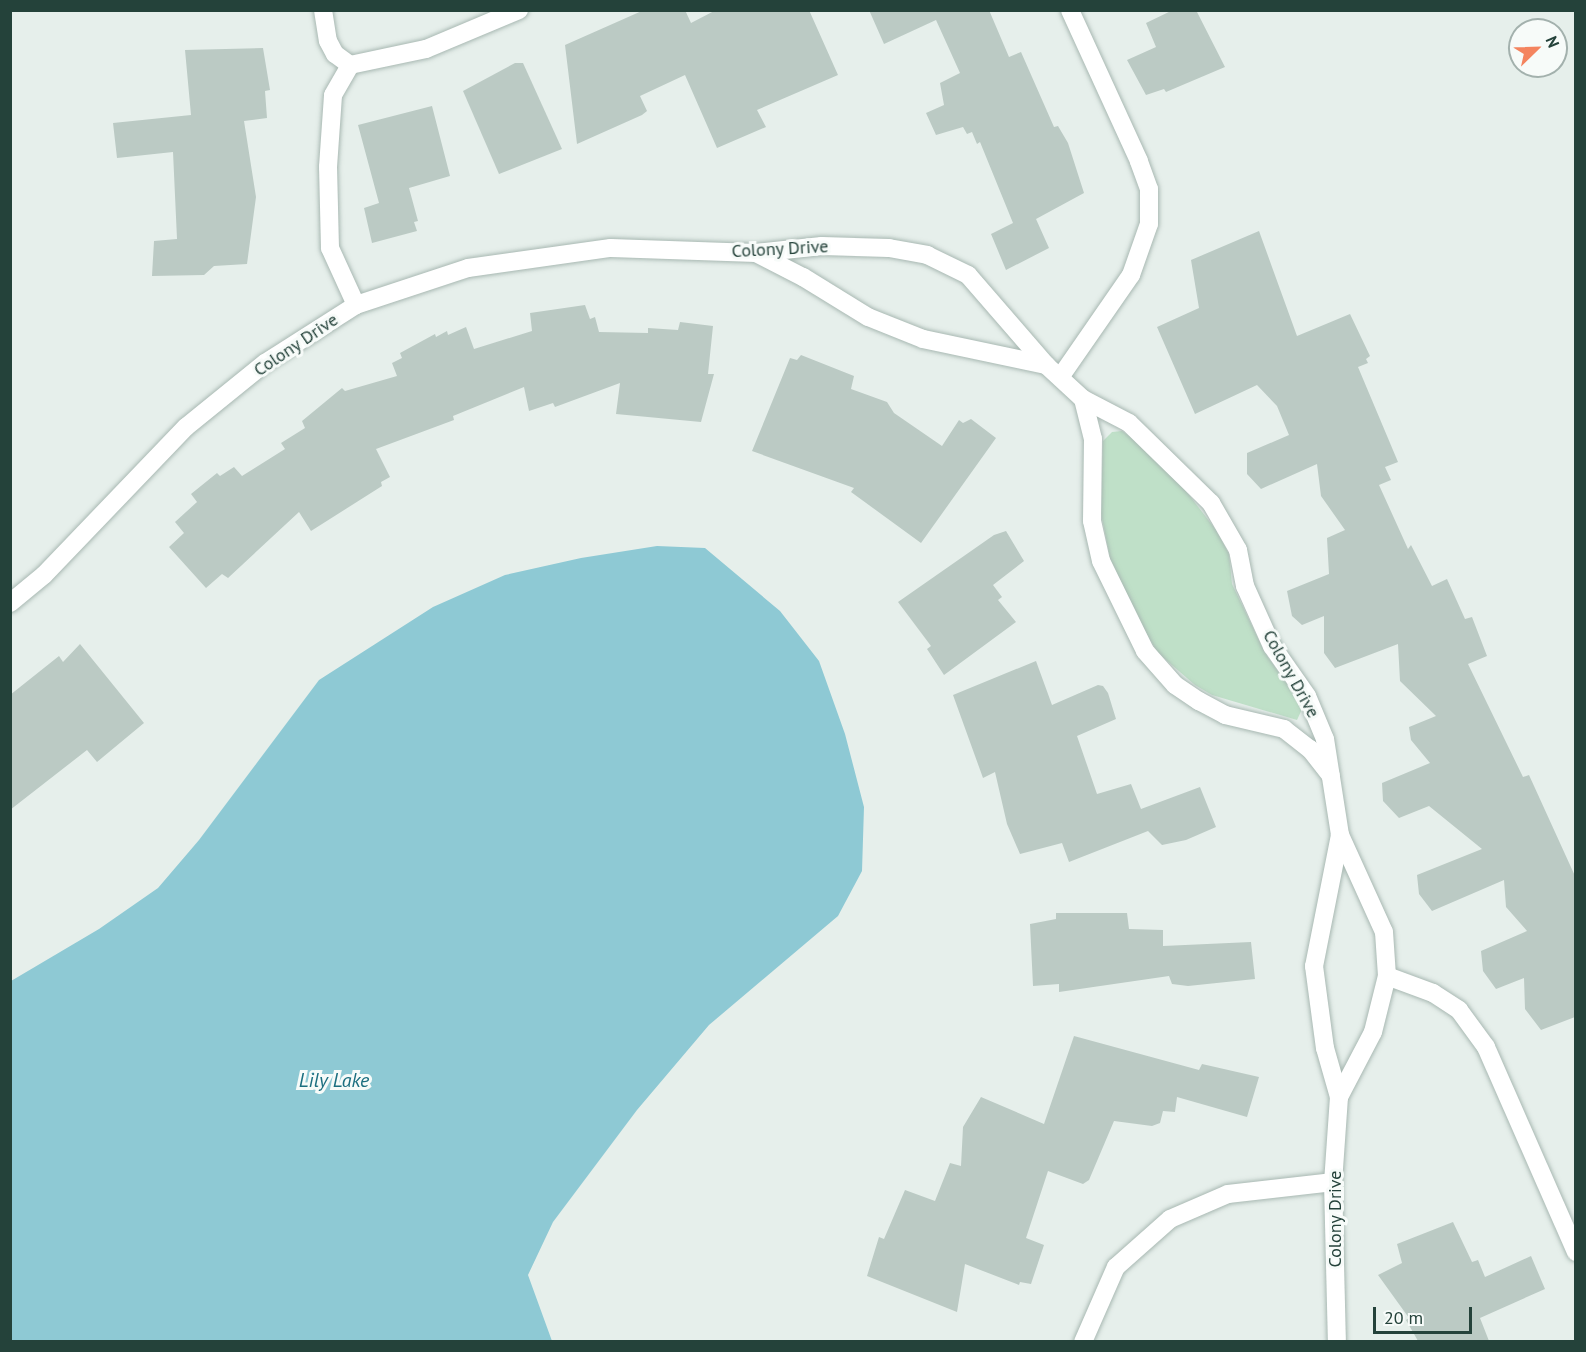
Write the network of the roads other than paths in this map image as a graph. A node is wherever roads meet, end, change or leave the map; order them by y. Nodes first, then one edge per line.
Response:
1 (323, 10) edge
2 (519, 10) edge
3 (1070, 10) edge
4 (350, 65) junction
5 (756, 253) junction
6 (356, 305) junction
7 (1046, 365) junction
8 (1061, 376) junction
9 (1083, 399) junction
10 (10, 603) edge
11 (1333, 778) junction
12 (1340, 835) junction
13 (1387, 976) junction
14 (1339, 1097) junction
15 (1333, 1182) junction
16 (1575, 1252) edge
17 (1083, 1341) edge
18 (1336, 1341) edge

1 - 4 street
2 - 4 street
3 - 8 street
4 - 6 street
5 - 6 street, Colony Drive
5 - 7 street
5 - 7 street, Colony Drive
6 - 10 street, Colony Drive
7 - 8 street, Colony Drive
8 - 9 street, Colony Drive
9 - 11 street, Colony Drive
9 - 11 street
11 - 12 street, Colony Drive
12 - 13 street, Colony Drive
12 - 14 street, Colony Drive
13 - 14 street, Colony Drive
13 - 16 street
14 - 15 street, Colony Drive
15 - 17 street
15 - 18 street, Colony Drive

